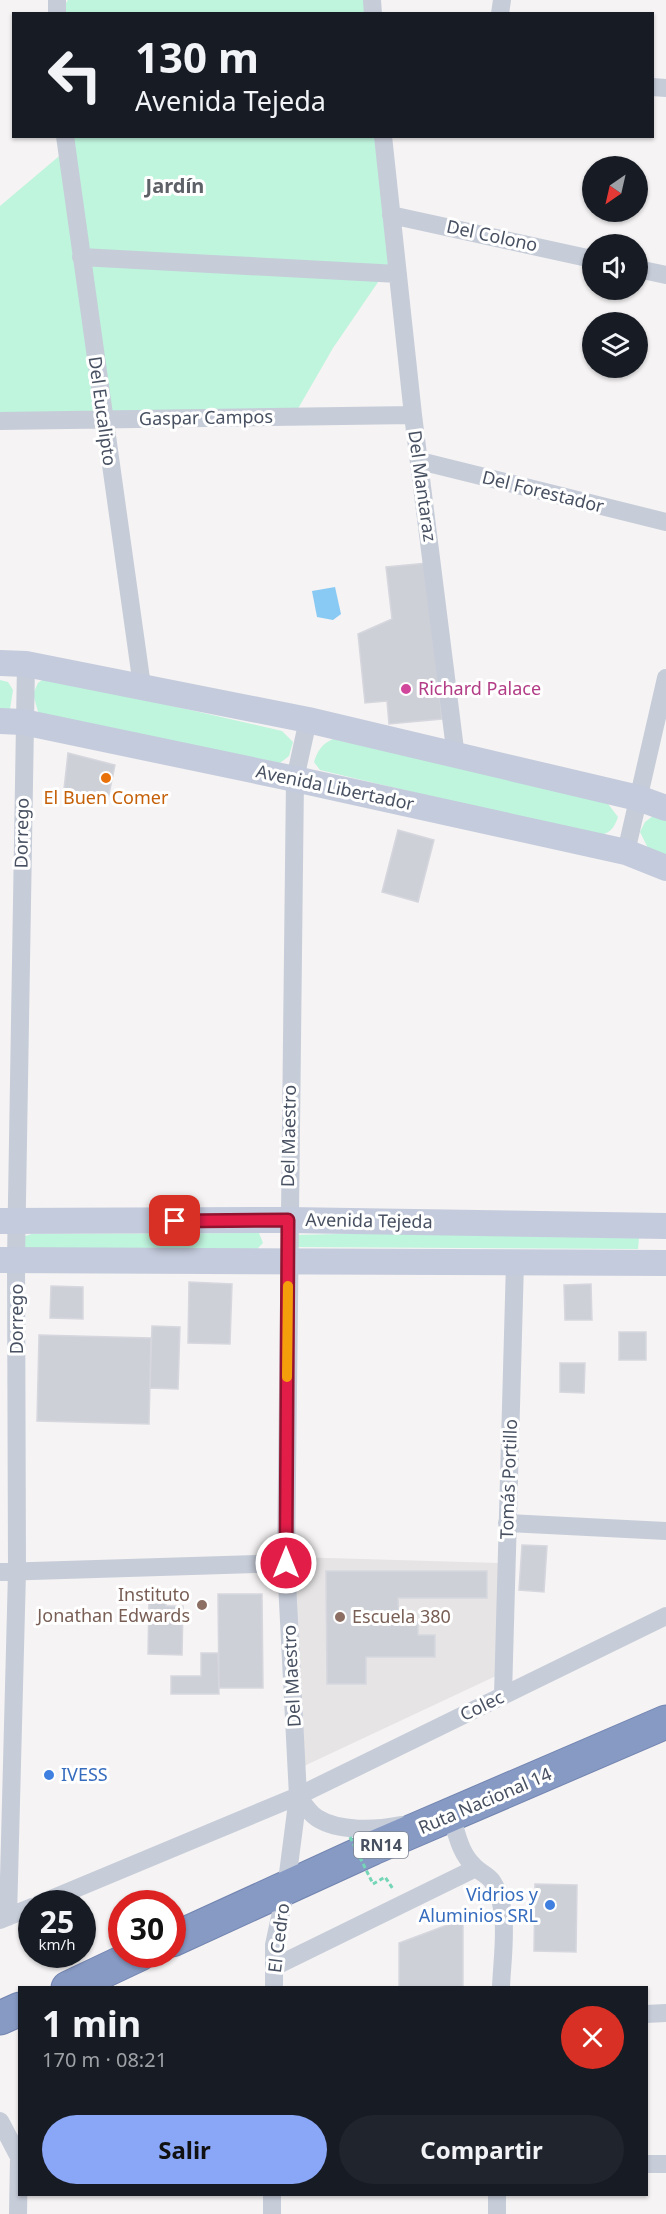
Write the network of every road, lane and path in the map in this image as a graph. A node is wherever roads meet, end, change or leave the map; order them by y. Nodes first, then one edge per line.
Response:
1 (65, 138) edge
2 (383, 138) edge
3 (391, 215) junction
4 (81, 257) junction
5 (582, 257) edge
6 (648, 271) edge
7 (398, 274) junction
8 (666, 275) edge
9 (413, 415) junction
10 (103, 420) junction
11 (0, 421) edge
12 (420, 461) junction
13 (666, 522) edge
14 (0, 663) edge
15 (26, 664) junction
16 (666, 678) edge
17 (142, 686) junction
18 (308, 720) junction
19 (12, 722) edge
20 (456, 757) junction
21 (295, 778) junction
22 (639, 798) junction
23 (666, 808) edge
24 (626, 852) junction
25 (666, 868) edge
26 (288, 1220) junction
27 (8, 1221) edge
28 (666, 1226) edge
29 (8, 1260) edge
30 (288, 1261) junction
31 (514, 1262) junction
32 (666, 1263) edge
33 (507, 1523) junction
34 (666, 1531) edge
35 (286, 1563) junction
36 (8, 1572) edge
37 (666, 1616) edge
38 (503, 1695) junction
39 (666, 1722) edge
40 (298, 1796) junction
41 (450, 1816) junction
42 (350, 1837) dead end
43 (4, 1860) edge
44 (476, 1868) junction
45 (385, 1877) dead end
46 (286, 1889) junction
47 (73, 1890) edge
48 (18, 1912) edge
49 (4, 1918) edge
50 (186, 1934) edge
51 (274, 1967) junction
52 (110, 1968) edge
53 (72, 1986) edge
54 (274, 1986) edge
55 (501, 1986) edge
56 (18, 2010) edge
57 (666, 2013) edge
58 (648, 2014) edge
59 (0, 2018) edge
60 (0, 2121) edge
61 (18, 2155) edge
62 (648, 2164) edge
63 (666, 2164) edge
64 (18, 2196) edge
65 (272, 2196) edge
66 (497, 2196) edge
67 (18, 2214) edge
68 (272, 2214) edge
69 (497, 2214) edge

1 - 4 street, Del Eucalipto
2 - 3 street, Del Mantaraz
3 - 5 street, Del Colono
3 - 7 street, Del Mantaraz
4 - 7 street
4 - 10 street, Del Eucalipto
6 - 8 street
7 - 9 street, Del Mantaraz
9 - 10 street, Gaspar Campos
9 - 12 street, Del Mantaraz
10 - 11 street, Gaspar Campos
10 - 17 street, Del Eucalipto
12 - 13 street, Del Forestador
12 - 20 street, Del Mantaraz
14 - 15 main road
15 - 17 main road
15 - 19 street, Dorrego
16 - 22 street
17 - 18 main road
18 - 20 main road
18 - 21 street, Del Maestro
19 - 21 main road, Avenida Libertador
19 - 27 street, Dorrego
20 - 22 main road
21 - 24 main road, Avenida Libertador
21 - 26 street, Del Maestro
22 - 23 main road
22 - 24 street
24 - 25 main road, Avenida Libertador
26 - 27 main road, Avenida Tejeda
26 - 28 main road, Avenida Tejeda
26 - 30 street, Del Maestro
27 - 29 street, Dorrego
29 - 30 main road
29 - 36 street, Dorrego
30 - 31 main road
30 - 35 street, Del Maestro
31 - 32 main road
31 - 33 street, Tomás Portillo
33 - 34 street
33 - 38 street, Tomás Portillo
35 - 36 street
35 - 40 street, Del Maestro
36 - 43 street, Dorrego
37 - 38 street, Colec
38 - 40 street, Colec
39 - 41 highway, Ruta Nacional 14 / RN14
40 - 41 street
40 - 46 street, Del Maestro
40 - 47 street, Colec
41 - 44 street
41 - 46 highway, Ruta Nacional 14 / RN14
42 - 45 path, bridge
43 - 49 street, Dorrego
44 - 51 street
44 - 55 street
46 - 50 highway, Ruta Nacional 14 / RN14
46 - 51 street, El Cedro
48 - 49 street
51 - 54 street, El Cedro
52 - 53 highway
56 - 59 highway
57 - 58 street
60 - 61 street
62 - 63 street
64 - 67 street
65 - 68 street
66 - 69 street

